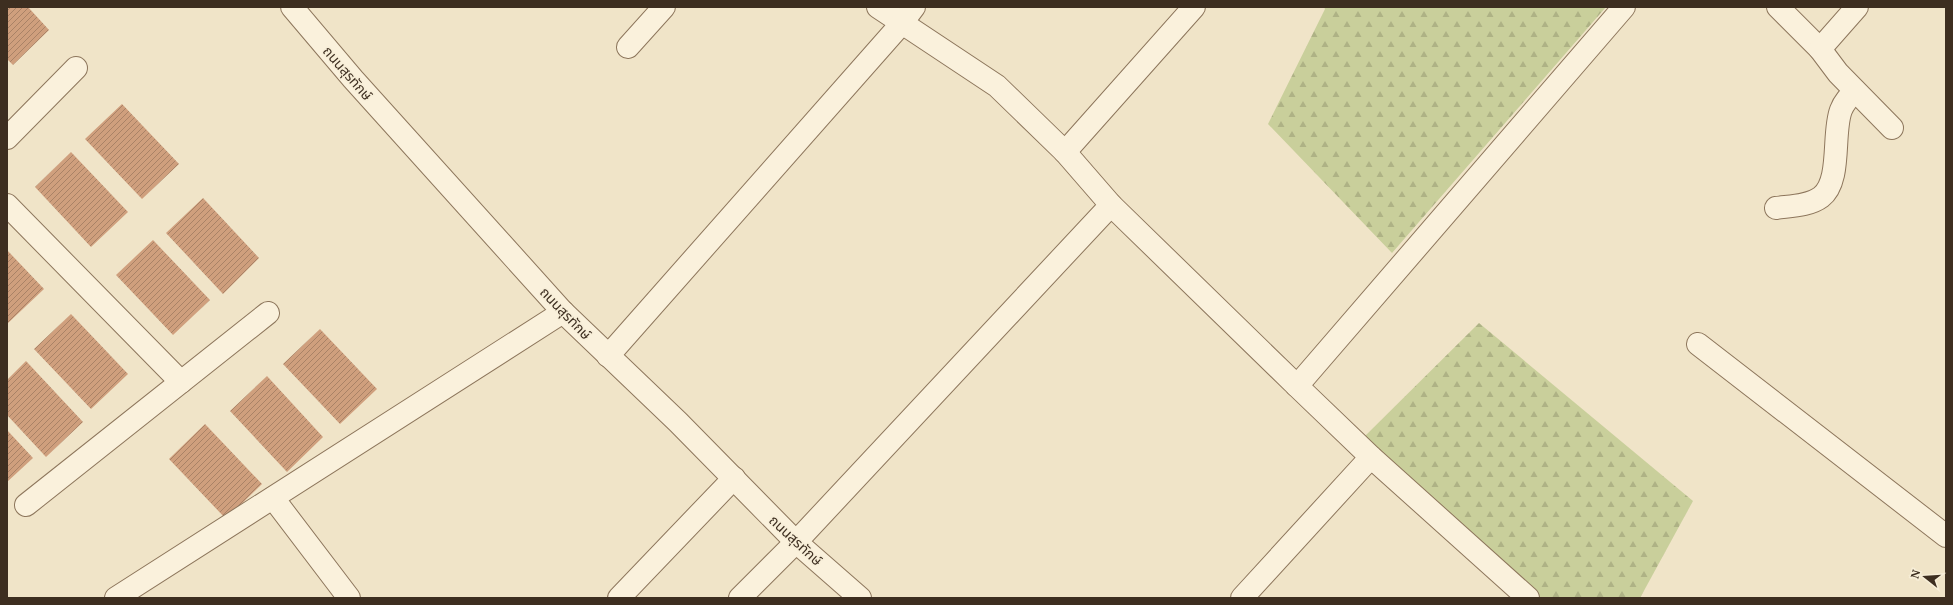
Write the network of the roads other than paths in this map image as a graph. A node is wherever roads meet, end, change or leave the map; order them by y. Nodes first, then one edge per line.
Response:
1 (292, 7) edge
2 (664, 7) edge
3 (878, 7) edge
4 (1194, 7) edge
5 (1624, 7) edge
6 (1778, 7) edge
7 (1857, 7) edge
8 (908, 15) edge
9 (628, 47) dead end
10 (1820, 49) junction
11 (76, 68) dead end
12 (1856, 91) junction
13 (1892, 128) dead end
14 (7, 138) edge
15 (1065, 152) junction
16 (7, 205) edge
17 (1111, 205) junction
18 (1776, 208) dead end
19 (268, 312) dead end
20 (563, 312) junction
21 (1698, 344) dead end
22 (608, 356) junction
23 (181, 382) junction
24 (1297, 386) junction
25 (1371, 457) junction
26 (734, 478) junction
27 (273, 498) junction
28 (26, 505) dead end
29 (1946, 536) edge
30 (796, 542) junction
31 (116, 598) edge
32 (349, 598) edge
33 (619, 598) edge
34 (740, 598) edge
35 (860, 598) edge
36 (1242, 598) edge
37 (1528, 598) edge

1 - 20 street, ถนนสุรทักษ์
2 - 9 street
3 - 8 street
4 - 15 street
5 - 24 street
6 - 10 street
7 - 10 street
8 - 15 street
8 - 22 street
10 - 12 street
11 - 14 street
12 - 13 street
12 - 18 street
15 - 17 street
16 - 23 street
17 - 24 street
17 - 30 street
19 - 23 street
20 - 22 street, ถนนสุรทักษ์
20 - 27 street
21 - 29 street
22 - 26 street, ถนนสุรทักษ์
23 - 28 street
24 - 25 street
25 - 36 street
25 - 37 street
26 - 30 street, ถนนสุรทักษ์
26 - 33 street
27 - 31 street
27 - 32 street
30 - 34 street
30 - 35 street, ถนนสุรทักษ์

